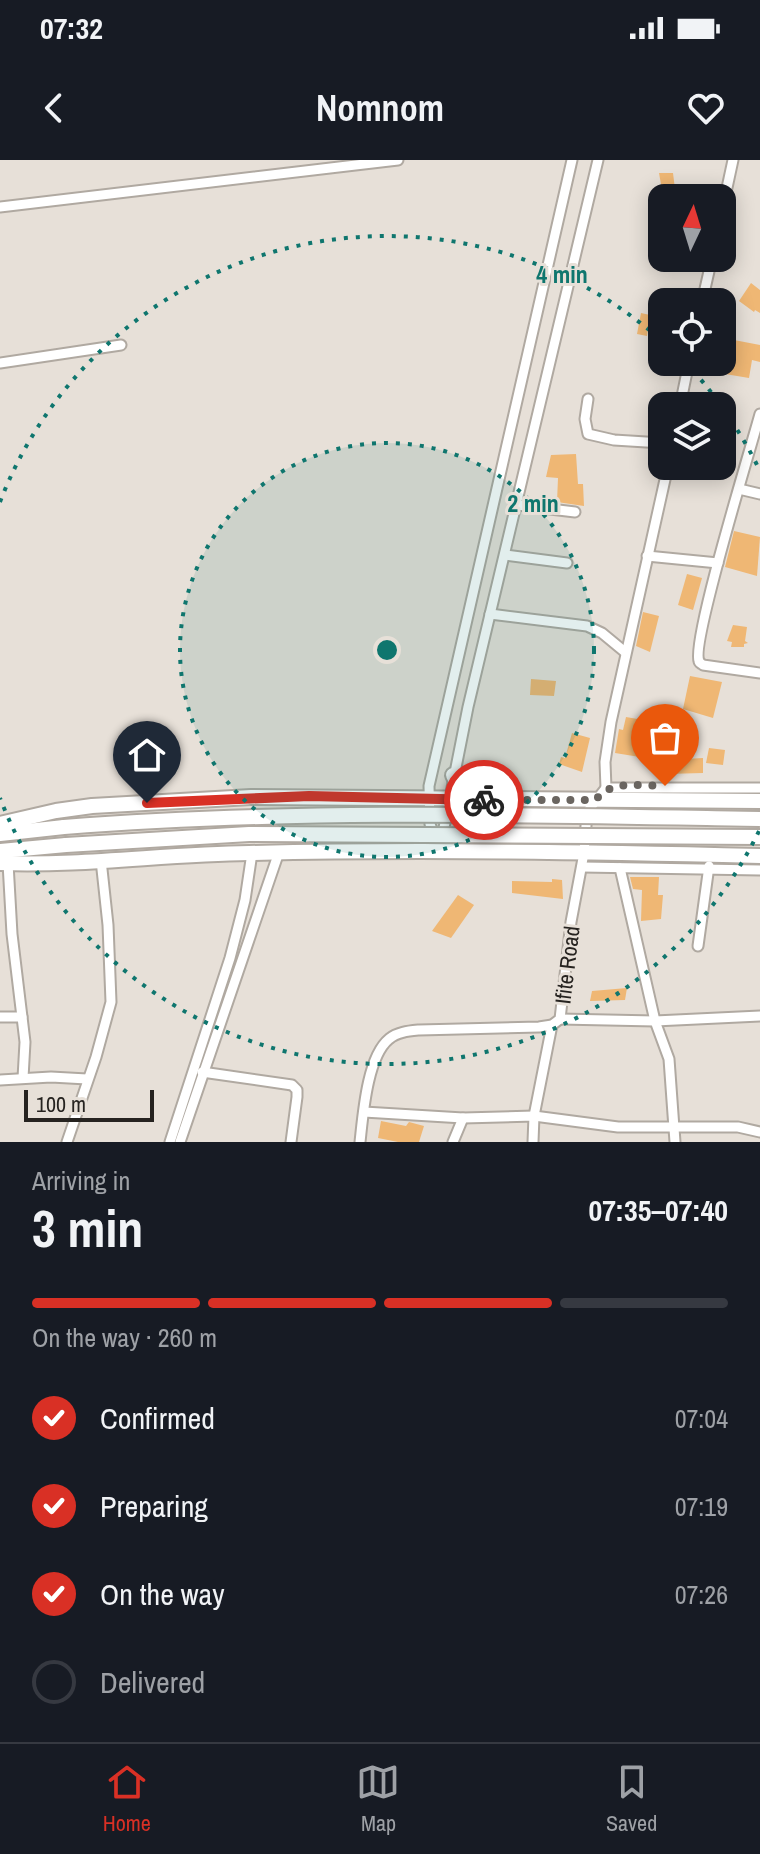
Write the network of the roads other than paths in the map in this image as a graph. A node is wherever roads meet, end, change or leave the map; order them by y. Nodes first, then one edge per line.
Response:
1 (398, 160) edge
2 (572, 160) edge
3 (598, 160) edge
4 (733, 160) edge
5 (364, 162) edge
6 (728, 184) edge
7 (0, 207) edge
8 (121, 345) dead end
9 (0, 363) edge
10 (588, 399) dead end
11 (760, 414) edge
12 (648, 442) edge
13 (665, 480) edge
14 (739, 489) junction
15 (760, 494) edge
16 (517, 505) junction
17 (575, 512) dead end
18 (505, 555) junction
19 (647, 556) junction
20 (567, 563) dead end
21 (718, 563) junction
22 (490, 614) junction
23 (625, 652) junction
24 (760, 673) edge
25 (453, 775) junction
26 (760, 788) edge
27 (610, 794) junction
28 (428, 799) junction
29 (448, 799) junction
30 (469, 800) junction
31 (760, 801) edge
32 (592, 806) junction
33 (760, 819) edge
34 (0, 824) edge
35 (0, 834) edge
36 (760, 837) edge
37 (279, 852) junction
38 (252, 853) junction
39 (440, 853) junction
40 (760, 856) edge
41 (3, 859) edge
42 (101, 860) junction
43 (583, 860) junction
44 (709, 862) junction
45 (620, 868) junction
46 (760, 870) edge
47 (248, 881) junction
48 (268, 887) junction
49 (242, 910) junction
50 (259, 915) junction
51 (698, 946) dead end
52 (760, 1016) edge
53 (0, 1017) edge
54 (22, 1017) junction
55 (655, 1021) junction
56 (556, 1022) junction
57 (199, 1071) junction
58 (23, 1078) junction
59 (87, 1079) junction
60 (0, 1080) edge
61 (364, 1112) junction
62 (534, 1116) junction
63 (463, 1118) junction
64 (673, 1125) junction
65 (760, 1132) edge
66 (67, 1142) edge
67 (170, 1142) edge
68 (180, 1142) edge
69 (291, 1142) edge
70 (360, 1142) edge
71 (453, 1142) edge
72 (533, 1142) edge
73 (675, 1142) edge

1 - 5 street
2 - 28 street
3 - 16 street
4 - 6 street
5 - 7 street
8 - 9 street
10 - 12 street
11 - 14 street
13 - 19 street
14 - 15 street
14 - 21 street
16 - 17 street
16 - 18 street
18 - 20 street
18 - 22 street
19 - 21 street
19 - 23 street
21 - 24 street
22 - 23 street
22 - 25 street
23 - 27 street
25 - 29 street
25 - 30 highway
26 - 27 street
27 - 31 highway
27 - 32 highway
28 - 29 highway
28 - 34 highway
28 - 39 street
29 - 30 highway
29 - 39 street
30 - 32 highway
32 - 43 street, Ifite Road
33 - 35 highway, bridge
36 - 41 highway, bridge
37 - 38 highway
37 - 39 highway
37 - 48 street
38 - 42 highway
38 - 47 street
39 - 43 highway
40 - 44 highway
41 - 42 highway
41 - 54 street
42 - 59 street
43 - 44 highway
43 - 45 street
43 - 56 street, Ifite Road
44 - 45 street
44 - 46 street
44 - 51 street
45 - 55 street
47 - 48 street
47 - 49 street
48 - 50 street
49 - 50 street
49 - 57 street
50 - 57 street
52 - 55 street
53 - 54 street
54 - 58 street
55 - 56 street
55 - 64 street
56 - 61 street, Ifite Road
56 - 62 street
57 - 67 street
57 - 68 street
57 - 69 street
58 - 59 street
58 - 60 street
59 - 66 street
61 - 63 street
61 - 70 street, Ifite Road
62 - 63 street
62 - 64 street
62 - 72 street
63 - 71 street
64 - 65 street
64 - 73 street

